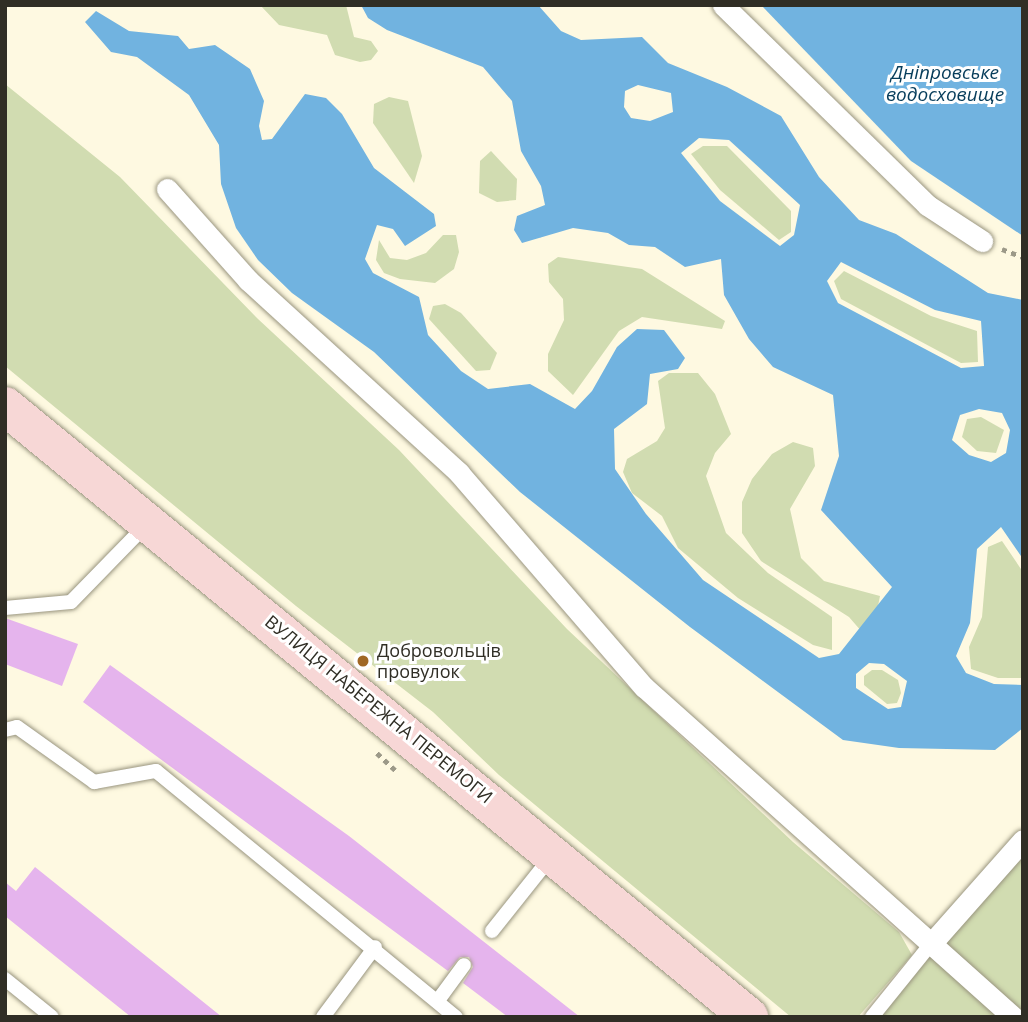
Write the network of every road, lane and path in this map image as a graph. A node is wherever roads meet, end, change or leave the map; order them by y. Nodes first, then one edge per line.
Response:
1 (723, 5) edge
2 (167, 189) dead end
3 (982, 241) dead end
4 (5, 406) edge
5 (150, 520) junction
6 (5, 608) edge
7 (5, 730) edge
8 (1023, 839) edge
9 (554, 853) junction
10 (492, 931) dead end
11 (930, 946) junction
12 (375, 947) junction
13 (464, 965) dead end
14 (5, 979) edge
15 (439, 999) junction
16 (52, 1017) edge
17 (323, 1017) edge
18 (456, 1017) edge
19 (749, 1017) edge
20 (872, 1017) edge
21 (1013, 1017) edge

1 - 3 street
2 - 11 street
4 - 5 main road, ВУЛИЦЯ НАБЕРЕЖНА ПЕРЕМОГИ
5 - 6 lane
5 - 9 main road, ВУЛИЦЯ НАБЕРЕЖНА ПЕРЕМОГИ
7 - 12 lane
8 - 11 street
9 - 10 lane
9 - 19 main road, ВУЛИЦЯ НАБЕРЕЖНА ПЕРЕМОГИ
11 - 20 lane
11 - 21 street
12 - 15 lane
12 - 17 lane
13 - 15 lane
14 - 16 lane
15 - 18 lane

